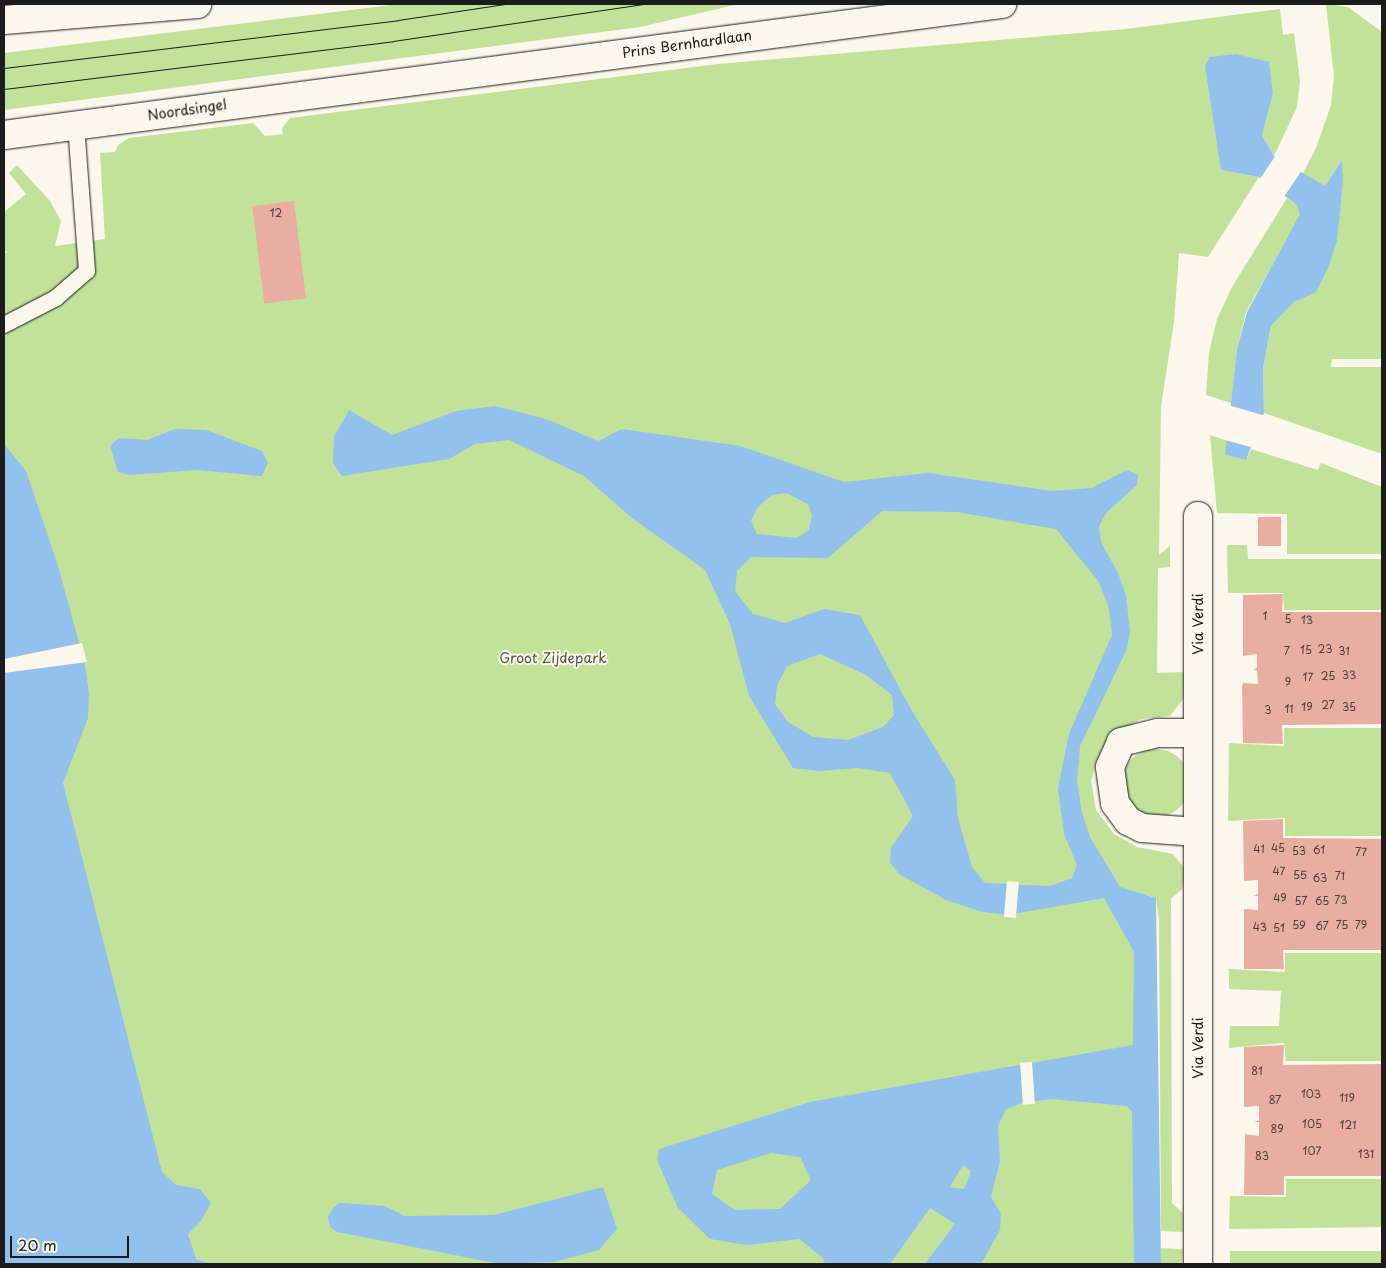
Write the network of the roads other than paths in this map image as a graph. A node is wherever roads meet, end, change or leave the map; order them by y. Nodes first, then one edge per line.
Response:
1 (197, 4) edge
2 (1002, 4) edge
3 (4, 20) edge
4 (371, 86) joint
5 (76, 125) junction
6 (4, 135) edge
7 (4, 325) edge
8 (1198, 516) dead end
9 (1198, 733) junction
10 (1197, 832) junction
11 (1198, 1264) edge

1 - 3 main road
2 - 4 main road, Prins Bernhardlaan
4 - 5 main road, Noordsingel
5 - 6 main road, Noordsingel
5 - 7 lane
8 - 9 main road, Via Verdi
9 - 10 main road, Via Verdi
9 - 10 main road
10 - 11 main road, Via Verdi

